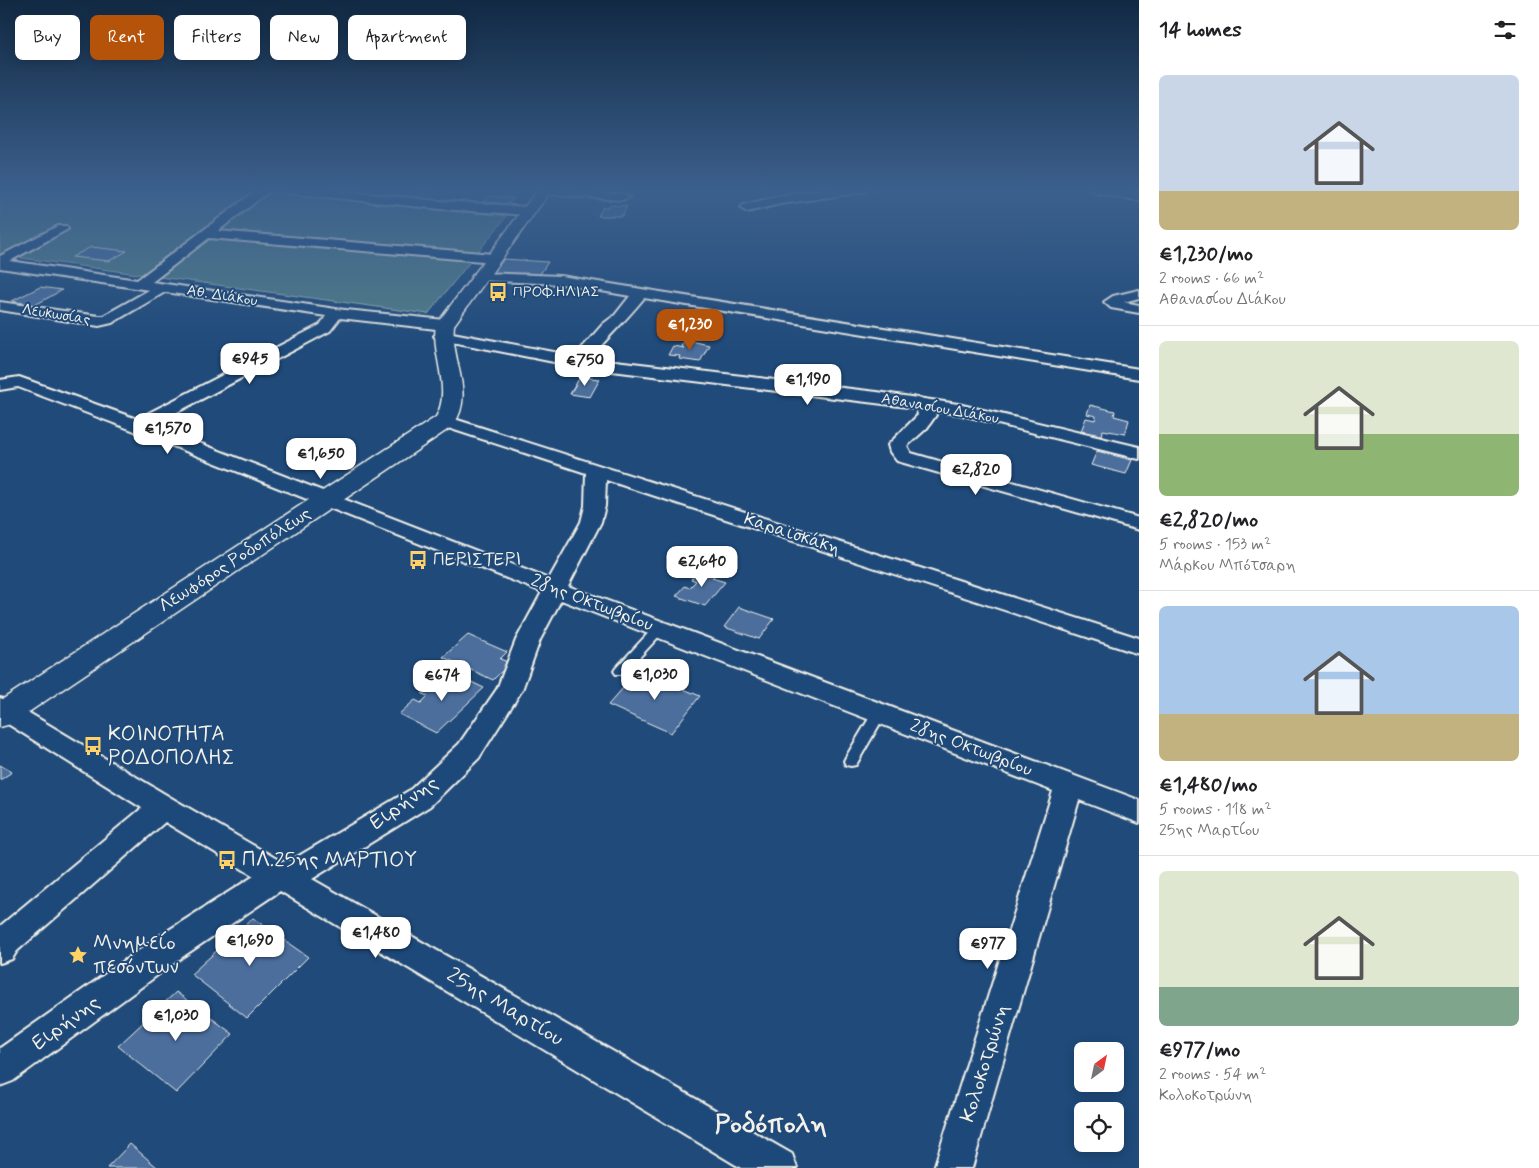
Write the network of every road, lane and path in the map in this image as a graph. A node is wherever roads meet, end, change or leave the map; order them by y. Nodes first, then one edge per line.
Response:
1 (35, 244) edge
2 (194, 244) edge
3 (321, 244) edge
4 (506, 244) edge
5 (494, 258) junction
6 (0, 262) edge
7 (479, 277) junction
8 (140, 284) junction
9 (164, 287) junction
10 (640, 293) junction
11 (1139, 294) edge
12 (0, 306) edge
13 (1139, 309) edge
14 (336, 314) junction
15 (443, 330) junction
16 (579, 362) junction
17 (1139, 374) edge
18 (0, 385) edge
19 (924, 404) junction
20 (446, 421) junction
21 (138, 426) junction
22 (1139, 453) edge
23 (596, 471) junction
24 (327, 499) junction
25 (1139, 524) edge
26 (554, 589) junction
27 (658, 629) junction
28 (1139, 646) edge
29 (620, 671) dead end
30 (2, 711) edge
31 (879, 713) junction
32 (851, 761) dead end
33 (1069, 785) junction
34 (163, 807) junction
35 (1139, 812) edge
36 (280, 875) junction
37 (0, 949) edge
38 (0, 1069) edge
39 (778, 1168) edge
40 (953, 1168) edge

1 - 6 street
2 - 8 street
3 - 5 street
4 - 5 street
5 - 7 street
6 - 8 street, Αθ. Διάκου
7 - 10 street
7 - 15 street
8 - 9 street, Αθ. Διάκου
9 - 12 street, Λευκωσίας
9 - 14 street, Αθ. Διάκου
10 - 16 street
10 - 17 street
11 - 13 street
14 - 15 street, Αθ. Διάκου
14 - 21 street
15 - 16 street, Αθανασίου Διάκου
15 - 20 street
16 - 19 street, Αθανασίου Διάκου
18 - 21 street, 28ης Οκτωβρίου
19 - 22 street, Αθανασίου Διάκου
19 - 25 street
20 - 23 street, Καραϊσκάκη
20 - 24 street, Λεωφόρος Ροδοπόλεως
21 - 24 street, 28ης Οκτωβρίου
23 - 26 street, Ειρήνης
23 - 28 street, Καραϊσκάκη
24 - 26 street, 28ης Οκτωβρίου
24 - 30 street, Λεωφόρος Ροδοπόλεως
26 - 27 street, 28ης Οκτωβρίου
26 - 36 street, Ειρήνης
27 - 29 lane
27 - 31 street, 28ης Οκτωβρίου
30 - 34 street, 25ης Μαρτίου
31 - 32 lane
31 - 33 street, 28ης Οκτωβρίου
33 - 35 street, 28ης Οκτωβρίου
33 - 40 street, Κολοκοτρώνη
34 - 36 street, 25ης Μαρτίου
34 - 37 street
36 - 38 street, Ειρήνης
36 - 39 street, 25ης Μαρτίου

